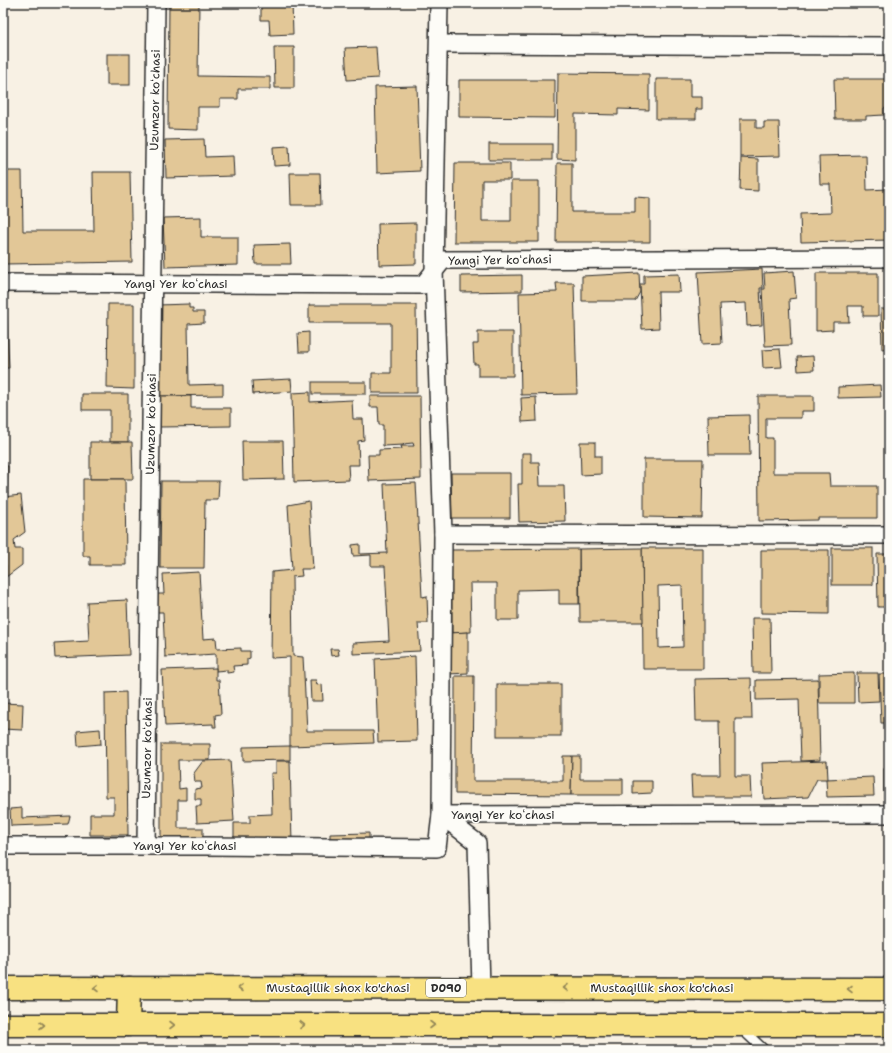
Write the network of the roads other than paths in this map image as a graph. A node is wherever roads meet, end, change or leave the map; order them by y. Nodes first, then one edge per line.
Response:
1 (156, 3) edge
2 (440, 3) edge
3 (440, 44) junction
4 (889, 46) edge
5 (889, 258) edge
6 (434, 271) junction
7 (3, 283) edge
8 (153, 284) junction
9 (443, 534) junction
10 (889, 535) edge
11 (889, 814) edge
12 (441, 815) junction
13 (3, 846) edge
14 (146, 846) junction
15 (3, 988) edge
16 (129, 988) junction
17 (481, 988) junction
18 (889, 989) edge
19 (3, 1025) edge
20 (128, 1025) junction
21 (738, 1025) junction
22 (889, 1025) edge
23 (764, 1050) edge

1 - 8 street, Uzumzor koʻchasi
2 - 3 street
3 - 4 street
3 - 6 street
5 - 6 street, Yangi Yer koʻchasi
6 - 8 street, Yangi Yer koʻchasi
6 - 9 street
7 - 8 street, Yangi Yer koʻchasi
8 - 14 street, Uzumzor koʻchasi
9 - 10 street
9 - 12 street
11 - 12 street, Yangi Yer koʻchasi
12 - 14 street, Yangi Yer koʻchasi
12 - 17 street
13 - 14 street, Yangi Yer koʻchasi
16 -> 15 main road, Mustaqillik shox ko'chasi / D090
17 -> 16 main road, Mustaqillik shox ko'chasi / D090
16 - 20 main road
18 -> 17 main road, Mustaqillik shox ko'chasi / D090
19 -> 20 main road
20 -> 21 main road
21 - 22 main road
21 - 23 lane

